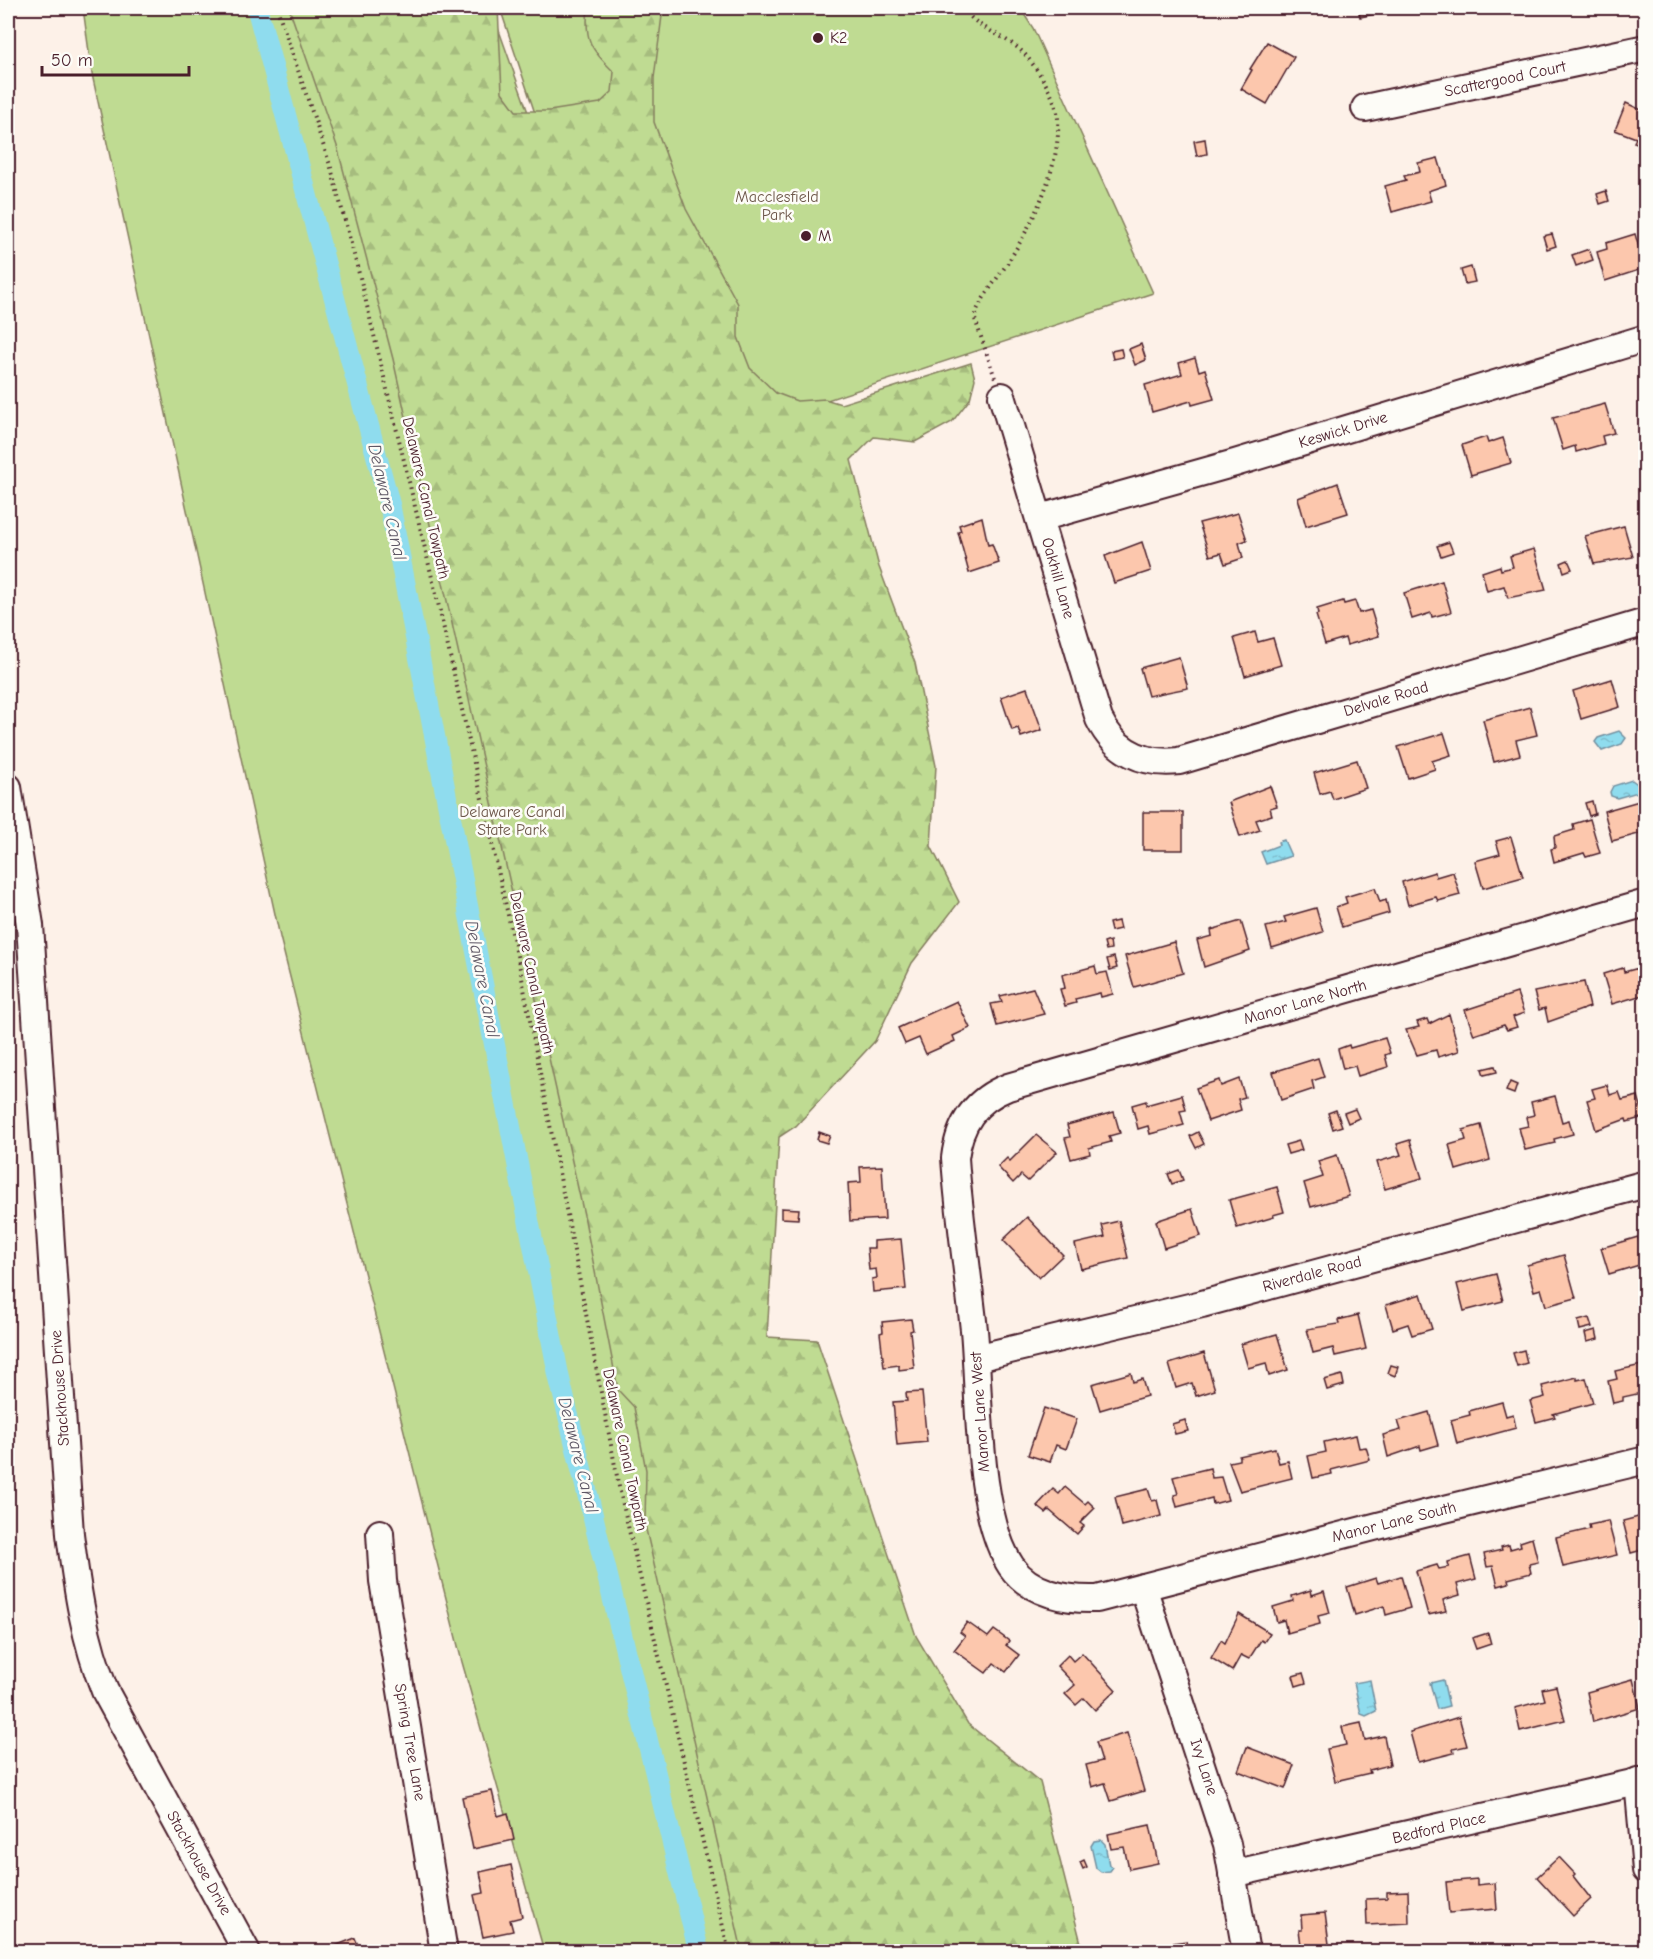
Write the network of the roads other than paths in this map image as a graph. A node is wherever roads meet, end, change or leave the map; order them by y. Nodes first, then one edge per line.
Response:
1 (1646, 48) edge
2 (1365, 108) dead end
3 (1646, 338) edge
4 (1002, 396) road end
5 (1040, 518) junction
6 (1646, 622) edge
7 (1127, 752) joint
8 (8, 787) edge
9 (1646, 903) edge
10 (18, 904) edge
11 (971, 1113) joint
12 (1646, 1184) edge
13 (976, 1358) junction
14 (1646, 1460) edge
15 (380, 1533) dead end
16 (1143, 1587) junction
17 (1642, 1781) edge
18 (1646, 1870) edge
19 (1232, 1874) junction
20 (247, 1952) edge
21 (444, 1952) edge
22 (1246, 1952) edge

1 - 2 street, Scattergood Court
3 - 5 street, Keswick Drive
4 - 5 street, Oakhill Lane
5 - 7 street, Oakhill Lane
6 - 7 street, Delvale Road
8 - 10 street, Stackhouse Drive
9 - 11 street, Manor Lane North
10 - 20 street, Stackhouse Drive
11 - 13 street, Manor Lane West
12 - 13 street, Riverdale Road
13 - 16 street, Manor Lane West
14 - 16 street, Manor Lane South
15 - 21 street, Spring Tree Lane
16 - 19 street, Ivy Lane
17 - 18 street
17 - 19 street, Bedford Place
19 - 22 street, Ivy Lane

